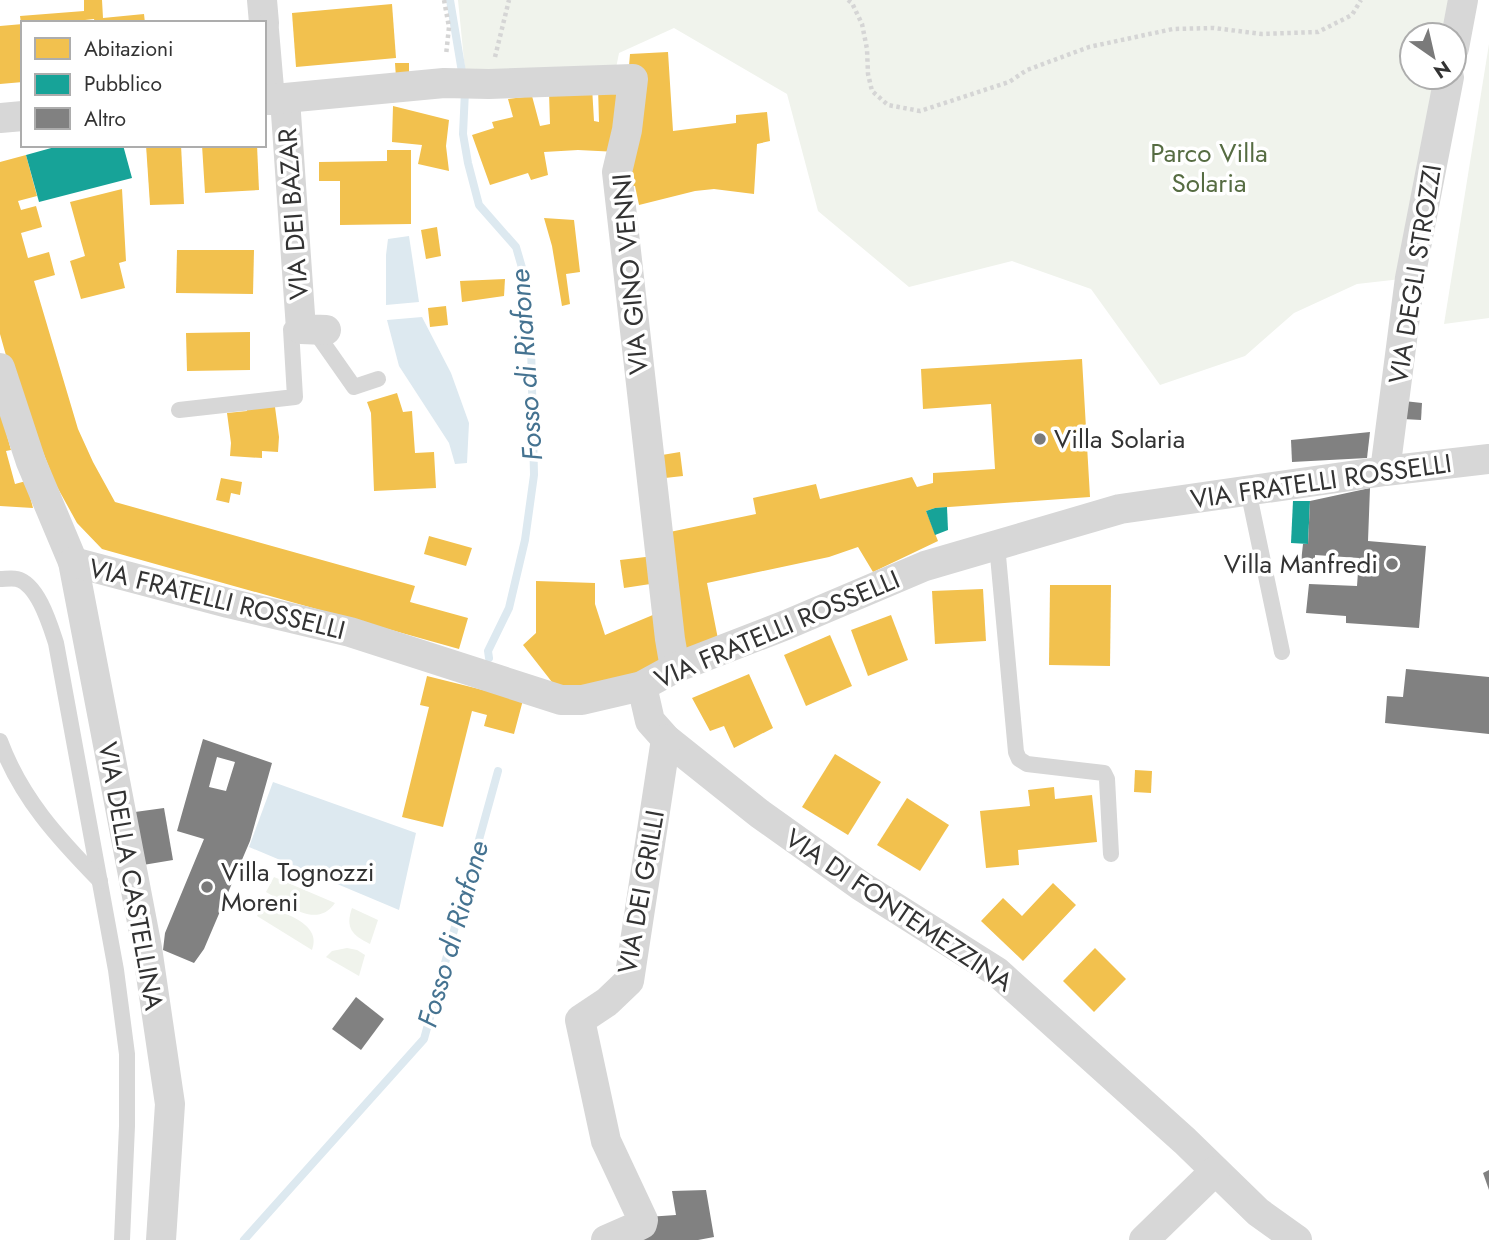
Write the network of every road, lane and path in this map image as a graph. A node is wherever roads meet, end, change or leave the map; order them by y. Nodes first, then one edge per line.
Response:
1 (262, 0) edge
2 (444, 0) edge
3 (509, 0) edge
4 (848, 0) edge
5 (1361, 0) edge
6 (1463, 0) edge
7 (264, 21) edge
8 (1459, 21) edge
9 (266, 46) edge
10 (444, 83) junction
11 (489, 84) junction
12 (1445, 91) edge
13 (273, 100) edge
14 (21, 116) edge
15 (0, 118) edge
16 (308, 330) junction
17 (0, 368) edge
18 (378, 379) dead end
19 (179, 410) dead end
20 (1489, 459) edge
21 (1385, 471) junction
22 (1248, 490) junction
23 (997, 545) junction
24 (73, 562) junction
25 (0, 579) edge
26 (1282, 652) dead end
27 (675, 668) junction
28 (642, 686) junction
29 (666, 739) junction
30 (0, 741) edge
31 (1111, 854) dead end
32 (100, 881) junction
33 (1215, 1171) junction
34 (122, 1240) edge
35 (161, 1240) edge
36 (606, 1240) edge
37 (1144, 1240) edge
38 (1297, 1240) edge

1 - 7 street
2 - 10 path
3 - 11 path
4 - 5 path
6 - 8 street
9 - 13 street, VIA DEI BAZAR
10 - 11 street, VIA GINO VENNI
10 - 13 street, VIA GINO VENNI
11 - 27 street, VIA GINO VENNI
12 - 21 street, VIA DEGLI STROZZI
13 - 16 street, VIA DEI BAZAR
14 - 15 street
16 - 18 lane
16 - 19 lane
17 - 24 street, VIA DELLA CASTELLINA
20 - 21 street, VIA FRATELLI ROSSELLI
21 - 22 street, VIA FRATELLI ROSSELLI
22 - 23 street, VIA FRATELLI ROSSELLI
22 - 26 lane
23 - 27 street, VIA FRATELLI ROSSELLI
23 - 31 lane
24 - 28 street, VIA FRATELLI ROSSELLI
24 - 35 street, VIA DELLA CASTELLINA
25 - 32 lane
27 - 28 street, VIA FRATELLI ROSSELLI
28 - 29 street, VIA DI FONTEMEZZINA
29 - 33 street, VIA DI FONTEMEZZINA
29 - 36 street, VIA DEI GRILLI
30 - 32 lane
32 - 34 lane
33 - 37 street
33 - 38 street, VIA DI FONTEMEZZINA

